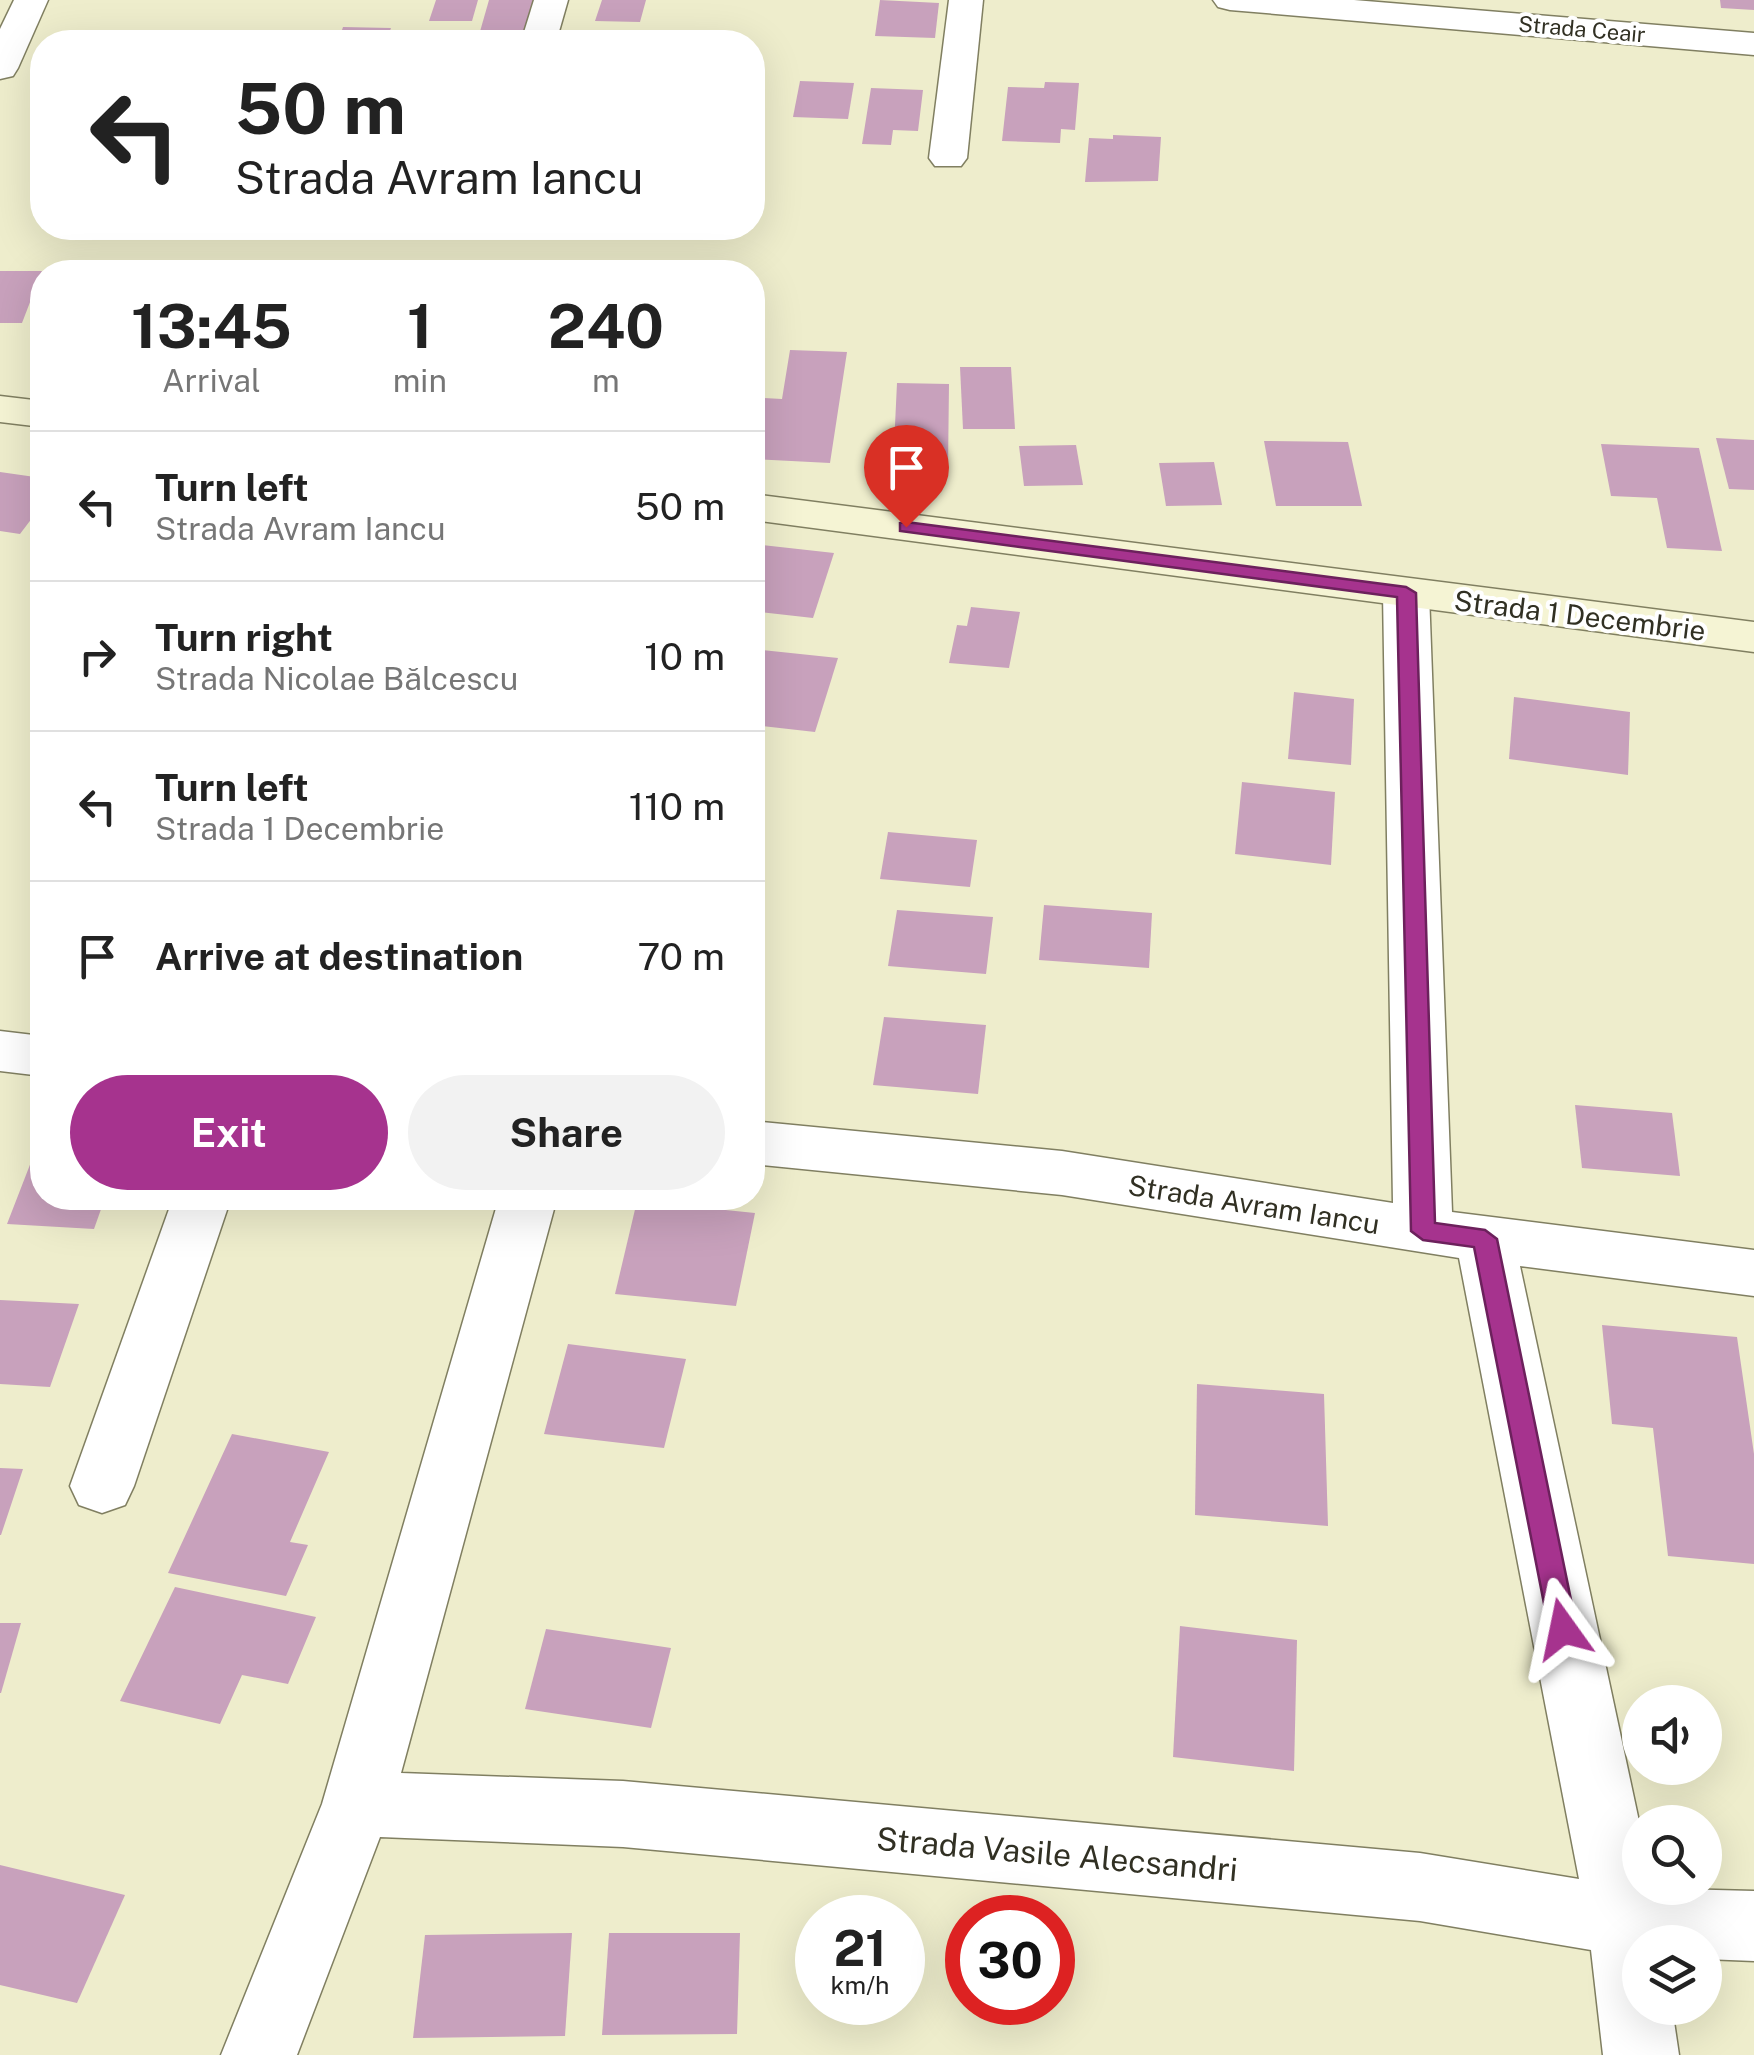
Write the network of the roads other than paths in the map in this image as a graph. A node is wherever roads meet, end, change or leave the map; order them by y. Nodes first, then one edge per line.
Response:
1 (31, 0) edge
2 (551, 0) edge
3 (966, 0) edge
4 (1230, 0) edge
5 (1400, 7) edge
6 (542, 30) edge
7 (1754, 44) edge
8 (0, 68) edge
9 (948, 158) dead end
10 (0, 408) edge
11 (30, 412) edge
12 (765, 509) edge
13 (1406, 593) junction
14 (1754, 637) edge
15 (0, 1050) edge
16 (30, 1054) edge
17 (765, 1143) edge
18 (198, 1210) edge
19 (525, 1210) edge
20 (1454, 1235) junction
21 (1754, 1273) edge
22 (102, 1486) dead end
23 (357, 1804) junction
24 (1624, 1921) junction
25 (1754, 1926) edge
26 (259, 2055) edge
27 (1642, 2055) edge

1 - 8 street
2 - 6 street
3 - 9 street
4 - 5 street, Strada Ceair
5 - 7 street, Strada Ceair
10 - 11 main road
12 - 13 main road, Strada 1 Decembrie
13 - 14 main road, Strada 1 Decembrie
13 - 20 street
15 - 16 street
17 - 20 street, Strada Avram Iancu
18 - 22 street
19 - 23 street
20 - 21 street, Strada Avram Iancu
20 - 24 street
23 - 24 street, Strada Vasile Alecsandri
23 - 26 street
24 - 25 street, Strada Vasile Alecsandri
24 - 27 street

